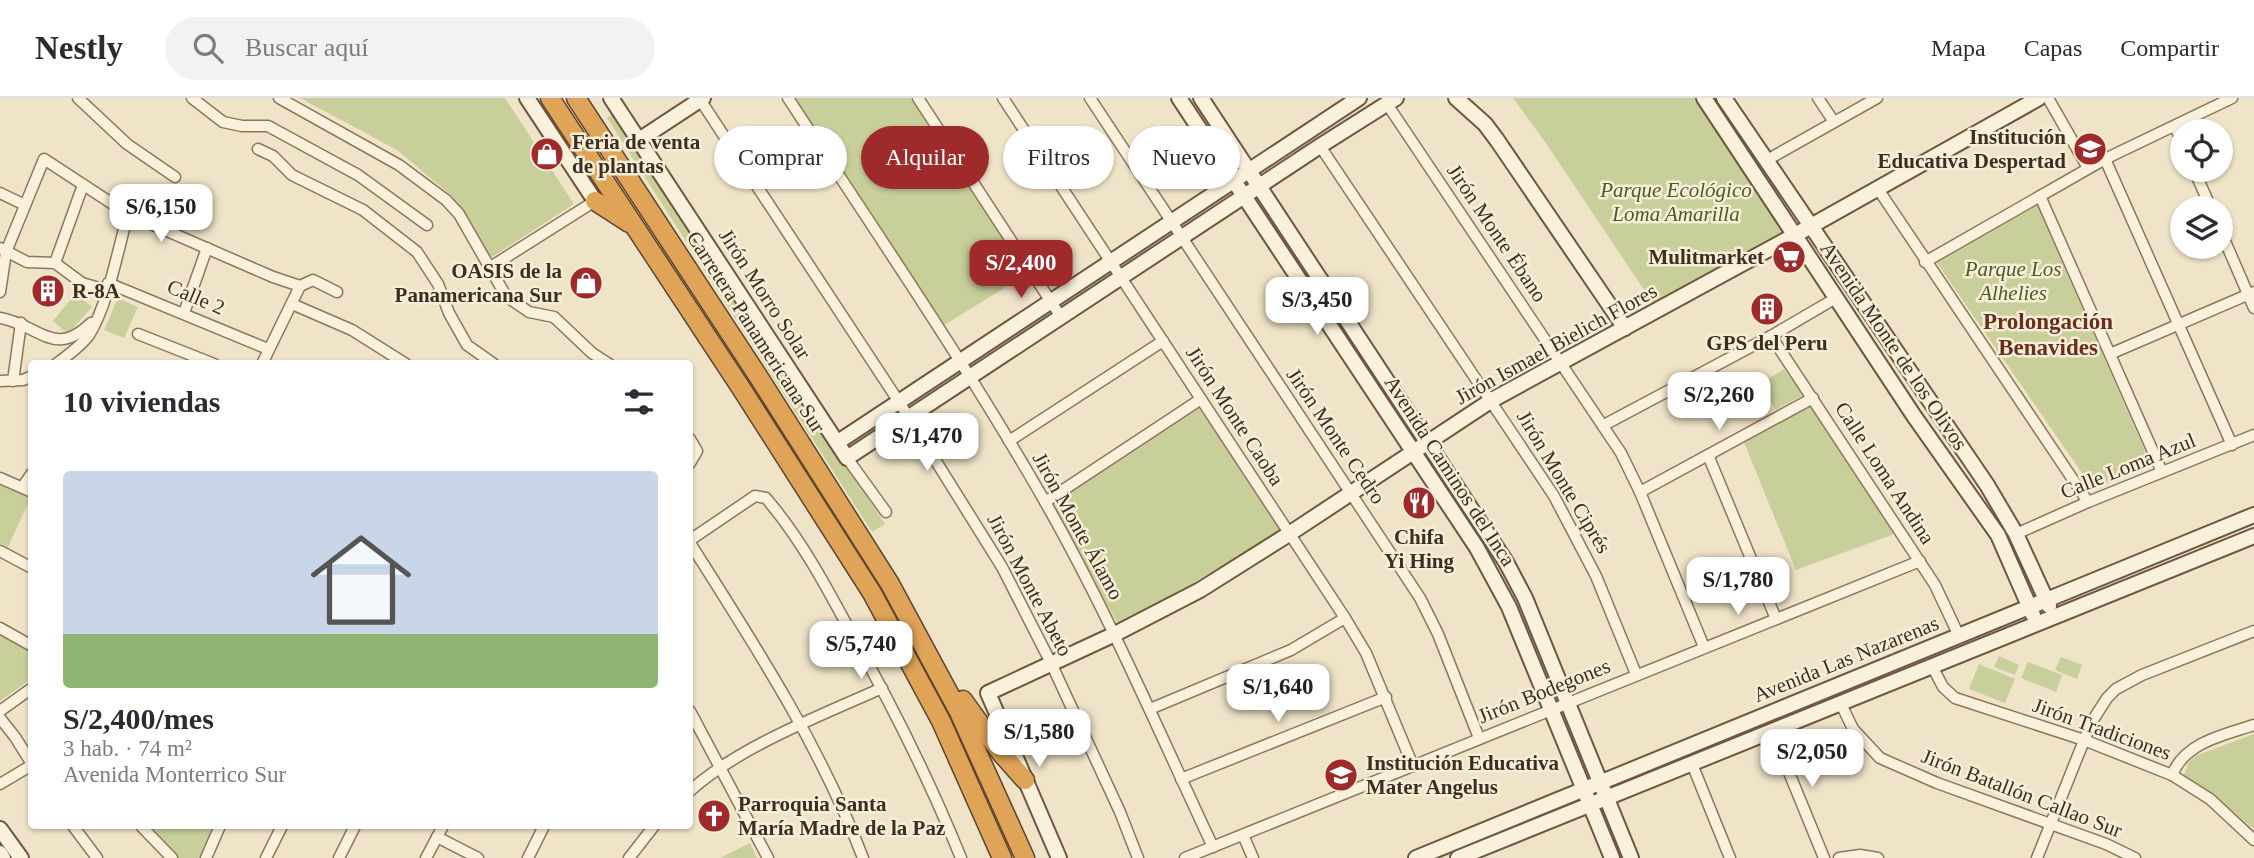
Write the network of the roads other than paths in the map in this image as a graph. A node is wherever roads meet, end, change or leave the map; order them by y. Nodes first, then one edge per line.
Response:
1 (78, 98) edge
2 (192, 98) edge
3 (279, 98) edge
4 (527, 98) edge
5 (550, 98) edge
6 (576, 98) edge
7 (611, 98) edge
8 (788, 98) edge
9 (919, 98) edge
10 (1003, 98) edge
11 (1090, 98) edge
12 (1179, 98) edge
13 (1201, 98) edge
14 (1359, 98) edge
15 (1456, 98) edge
16 (1704, 98) edge
17 (1724, 98) edge
18 (1818, 98) edge
19 (1877, 98) edge
20 (2039, 98) edge
21 (2048, 98) edge
22 (2232, 98) edge
23 (701, 99) edge
24 (1391, 101) edge
25 (2189, 119) edge
26 (1834, 122) junction
27 (1198, 126) edge
28 (2170, 128) edge
29 (639, 140) junction
30 (1320, 146) junction
31 (258, 149) dead end
32 (2105, 159) junction
33 (1767, 160) junction
34 (2088, 168) junction
35 (1249, 170) junction
36 (1240, 176) edge
37 (175, 177) dead end
38 (83, 185) junction
39 (1260, 186) junction
40 (1220, 189) edge
41 (1240, 189) edge
42 (1878, 189) junction
43 (0, 193) edge
44 (1244, 196) junction
45 (2040, 196) junction
46 (595, 201) junction
47 (25, 205) junction
48 (128, 214) junction
49 (1171, 222) junction
50 (427, 225) dead end
51 (1811, 226) junction
52 (635, 227) junction
53 (1795, 236) junction
54 (1181, 238) junction
55 (207, 247) junction
56 (3, 250) edge
57 (2233, 256) edge
58 (1111, 262) junction
59 (1925, 262) junction
60 (55, 263) junction
61 (489, 268) junction
62 (1121, 277) junction
63 (300, 286) junction
64 (107, 287) junction
65 (0, 292) edge
66 (337, 292) dead end
67 (2251, 293) edge
68 (1836, 298) junction
69 (1051, 301) junction
70 (292, 304) junction
71 (2254, 308) edge
72 (184, 313) junction
73 (1061, 317) junction
74 (0, 318) edge
75 (97, 318) junction
76 (21, 323) junction
77 (2177, 325) junction
78 (1625, 328) junction
79 (138, 334) dead end
80 (1771, 336) junction
81 (1163, 341) junction
82 (268, 349) junction
83 (2110, 354) junction
84 (60, 360) edge
85 (204, 360) edge
86 (264, 360) edge
87 (400, 360) edge
88 (488, 360) edge
89 (603, 360) edge
90 (1560, 361) junction
91 (960, 362) junction
92 (28, 377) edge
93 (970, 377) junction
94 (0, 381) edge
95 (13, 381) junction
96 (1813, 398) junction
97 (1201, 399) junction
98 (1492, 400) junction
99 (899, 402) junction
100 (909, 417) junction
101 (1604, 425) junction
102 (2254, 436) edge
103 (1009, 441) junction
104 (838, 442) junction
105 (1429, 442) junction
106 (2232, 444) junction
107 (1414, 451) junction
108 (1708, 455) junction
109 (848, 458) junction
110 (2162, 472) junction
111 (0, 478) edge
112 (27, 489) edge
113 (1640, 492) junction
114 (1352, 493) junction
115 (1045, 502) junction
116 (2088, 502) junction
117 (886, 512) dead end
118 (2254, 515) edge
119 (1289, 534) junction
120 (2016, 534) junction
121 (2254, 536) edge
122 (693, 539) edge
123 (693, 546) edge
124 (0, 551) edge
125 (1920, 561) junction
126 (28, 566) edge
127 (2047, 600) junction
128 (2030, 607) junction
129 (2053, 617) junction
130 (1345, 618) junction
131 (1776, 618) junction
132 (2036, 624) junction
133 (0, 628) edge
134 (2254, 631) edge
135 (1115, 634) junction
136 (1959, 636) junction
137 (28, 644) edge
138 (1704, 647) junction
139 (932, 659) junction
140 (1051, 663) junction
141 (1932, 666) junction
142 (1636, 674) junction
143 (882, 688) junction
144 (28, 691) edge
145 (1386, 697) junction
146 (1567, 702) junction
147 (1841, 704) junction
148 (1150, 709) junction
149 (1550, 709) junction
150 (0, 712) edge
151 (693, 715) edge
152 (0, 718) edge
153 (802, 724) junction
154 (2254, 725) edge
155 (1772, 731) junction
156 (1479, 738) junction
157 (2084, 740) junction
158 (28, 758) edge
159 (1692, 764) junction
160 (28, 766) edge
161 (721, 766) junction
162 (1413, 766) junction
163 (2172, 775) junction
164 (1181, 779) junction
165 (1025, 780) junction
166 (1601, 783) junction
167 (0, 784) edge
168 (693, 789) edge
169 (1584, 789) junction
170 (1607, 798) junction
171 (1591, 804) junction
172 (2050, 825) junction
173 (0, 829) edge
174 (75, 829) edge
175 (144, 829) edge
176 (219, 829) edge
177 (280, 829) edge
178 (354, 829) edge
179 (441, 829) edge
180 (542, 829) edge
181 (652, 829) edge
182 (1243, 835) junction
183 (437, 837) junction
184 (2254, 841) edge
185 (1213, 847) junction
186 (0, 853) edge
187 (3, 858) edge
188 (21, 858) edge
189 (97, 858) edge
190 (172, 858) edge
191 (206, 858) edge
192 (265, 858) edge
193 (339, 858) edge
194 (426, 858) edge
195 (478, 858) edge
196 (528, 858) edge
197 (629, 858) edge
198 (768, 858) edge
199 (863, 858) edge
200 (961, 858) edge
201 (1002, 858) edge
202 (1025, 858) edge
203 (1059, 858) edge
204 (1138, 858) edge
205 (1185, 858) edge
206 (1253, 858) edge
207 (1416, 858) edge
208 (1458, 858) edge
209 (1612, 858) edge
210 (1631, 858) edge
211 (1730, 858) edge
212 (1824, 858) edge
213 (1839, 858) edge
214 (1878, 858) edge
215 (2037, 858) edge
216 (2135, 858) edge

1 - 37 street
2 - 50 street
3 - 61 street
4 - 46 street
5 - 52 highway, Carretera Panamericana Sur
6 - 139 highway, Carretera Panamericana Sur
7 - 29 street, Jirón Morro Solar
8 - 91 street, Jirón Monte Álamo
9 - 69 street
10 - 58 street, Jirón Monte Caoba
11 - 49 street, Jirón Monte Cedro
12 - 27 street, Avenida Caminos del Inca
13 - 35 street, Avenida Caminos del Inca
14 - 35 street
15 - 78 street
16 - 53 street, Avenida Monte de los Olivos
17 - 33 street, Avenida Monte de los Olivos
18 - 26 street
19 - 26 street
20 - 42 street, Jirón Ismael Bielich Flores
21 - 34 street
22 - 25 street
23 - 29 street
23 - 99 street, Jirón Monte Abeto
24 - 30 street
24 - 90 street, Jirón Monte Ébano
26 - 33 street
28 - 32 street
29 - 104 street, Jirón Morro Solar
30 - 39 street
30 - 98 street, Jirón Monte Ciprés
31 - 88 street
32 - 34 street
32 - 77 street
33 - 51 street, Avenida Monte de los Olivos
34 - 45 street
35 - 36 street
35 - 39 street, Avenida Caminos del Inca
38 - 47 street
38 - 48 street
38 - 60 street
39 - 44 street
39 - 105 street, Avenida Caminos del Inca
40 - 49 street
41 - 44 street, Avenida Caminos del Inca
42 - 51 street, Jirón Ismael Bielich Flores
42 - 59 street
43 - 47 street
44 - 54 street
44 - 107 street, Avenida Caminos del Inca
45 - 59 street
45 - 83 street
46 - 52 highway
46 - 61 street
47 - 56 street
48 - 55 street
48 - 64 street
49 - 54 street, Jirón Monte Cedro
49 - 58 street
51 - 53 street, Jirón Ismael Bielich Flores
51 - 120 street, Avenida Monte de los Olivos
52 - 201 highway, Carretera Panamericana Sur
53 - 68 street, Avenida Monte de los Olivos
53 - 78 street, Jirón Ismael Bielich Flores
54 - 62 street
54 - 114 street, Jirón Monte Cedro
55 - 63 street
55 - 72 street
56 - 60 street
56 - 65 street
57 - 67 street
58 - 62 street, Jirón Monte Caoba
58 - 69 street
59 - 116 street
60 - 64 street, Calle 2
61 - 89 street
62 - 73 street
62 - 81 street, Jirón Monte Caoba
63 - 66 street
63 - 70 street
64 - 72 street, Calle 2
64 - 75 street
67 - 71 street
67 - 77 street
68 - 80 street
68 - 128 street, Avenida Monte de los Olivos
69 - 73 street
69 - 91 street
70 - 82 street
70 - 87 street
72 - 82 street, Calle 2
73 - 93 street
74 - 76 street
75 - 76 street
75 - 84 street
76 - 95 street
77 - 83 street
77 - 106 street
78 - 90 street, Jirón Ismael Bielich Flores
79 - 85 street
80 - 96 street, Calle Loma Andina
80 - 101 street
81 - 97 street, Jirón Monte Caoba
81 - 103 street
82 - 86 street
83 - 110 street
90 - 98 street, Jirón Ismael Bielich Flores
90 - 101 street, Jirón Monte Ébano
91 - 93 street, Jirón Monte Álamo
91 - 99 street
92 - 95 street
93 - 100 street
93 - 103 street, Jirón Monte Álamo
94 - 95 street
96 - 108 street
96 - 125 street, Calle Loma Andina
97 - 115 street
97 - 119 street, Jirón Monte Caoba
98 - 105 street, Jirón Ismael Bielich Flores
98 - 142 street, Jirón Monte Ciprés
99 - 100 street, Jirón Monte Abeto
99 - 104 street
100 - 109 street
100 - 140 street, Jirón Monte Abeto
101 - 113 street, Jirón Monte Ébano
102 - 106 street, Calle Loma Azul
103 - 115 street, Jirón Monte Álamo
104 - 109 street, Jirón Morro Solar
105 - 107 street, Jirón Ismael Bielich Flores
105 - 146 street, Avenida Caminos del Inca
106 - 110 street, Calle Loma Azul
107 - 114 street, Jirón Ismael Bielich Flores
107 - 149 street, Avenida Caminos del Inca
108 - 113 street
108 - 131 street
109 - 117 street, Jirón Morro Solar
110 - 116 street, Calle Loma Azul
111 - 112 street
113 - 138 street, Jirón Monte Ébano
114 - 119 street, Jirón Ismael Bielich Flores
114 - 156 street, Jirón Monte Cedro
115 - 135 street, Jirón Monte Álamo
116 - 120 street, Calle Loma Azul
118 - 127 street, Avenida Las Nazarenas
119 - 130 street, Jirón Monte Caoba
119 - 135 street, Jirón Ismael Bielich Flores
120 - 127 street, Avenida Monte de los Olivos
121 - 129 street, Avenida Las Nazarenas
122 - 143 street
123 - 153 street
124 - 126 street
125 - 131 street, Jirón Bodegones
125 - 136 street, Calle Loma Andina
127 - 128 street, Avenida Las Nazarenas
127 - 129 street, Avenida Monte de los Olivos
128 - 132 street, Avenida Monte de los Olivos
128 - 136 street, Avenida Las Nazarenas
129 - 132 street, Avenida Las Nazarenas
130 - 145 street, Jirón Monte Caoba
130 - 148 street
131 - 138 street, Jirón Bodegones
132 - 141 street, Avenida Las Nazarenas
133 - 137 street
134 - 157 street
135 - 140 street, Jirón Ismael Bielich Flores
135 - 148 street, Jirón Monte Álamo
136 - 166 street, Avenida Las Nazarenas
138 - 142 street, Jirón Bodegones
139 - 165 highway
139 - 202 highway, Carretera Panamericana Sur
140 - 165 street, Jirón Ismael Bielich Flores
140 - 204 street, Jirón Monte Abeto
141 - 147 street, Avenida Las Nazarenas
141 - 157 street, Jirón Tradiciones
142 - 146 street, Jirón Bodegones
143 - 153 street
143 - 200 street
144 - 150 street
145 - 162 street, Jirón Monte Caoba
145 - 164 street
146 - 149 street, Jirón Bodegones
146 - 166 street, Avenida Caminos del Inca
147 - 155 street, Avenida Las Nazarenas
147 - 172 street, Jirón Batallón Callao Sur
148 - 164 street, Jirón Monte Álamo
149 - 156 street, Jirón Bodegones
149 - 169 street, Avenida Caminos del Inca
151 - 161 street
152 - 158 street
153 - 161 street
153 - 199 street
154 - 163 street
155 - 159 street, Avenida Las Nazarenas
155 - 212 street
156 - 162 street, Jirón Bodegones
157 - 163 street, Jirón Tradiciones
157 - 172 street
159 - 170 street, Avenida Las Nazarenas
159 - 211 street
160 - 167 street
161 - 168 street
161 - 198 street
162 - 182 street, Jirón Bodegones
163 - 184 street, Jirón Tradiciones
164 - 185 street, Jirón Monte Álamo
165 - 203 street
166 - 169 street, Avenida Las Nazarenas
166 - 170 street, Avenida Caminos del Inca
169 - 171 street, Avenida Caminos del Inca
169 - 207 street, Avenida Las Nazarenas
170 - 171 street, Avenida Las Nazarenas
170 - 210 street, Avenida Caminos del Inca
171 - 208 street, Avenida Las Nazarenas
171 - 209 street, Avenida Caminos del Inca
172 - 215 street
172 - 216 street, Jirón Batallón Callao Sur
173 - 188 street
174 - 189 street
175 - 190 street
176 - 191 street
177 - 192 street
178 - 193 street
179 - 183 street
180 - 196 street
181 - 197 street
182 - 185 street, Jirón Bodegones
182 - 206 street
183 - 194 street
183 - 195 street
185 - 205 street, Jirón Bodegones
186 - 187 street
213 - 214 street

